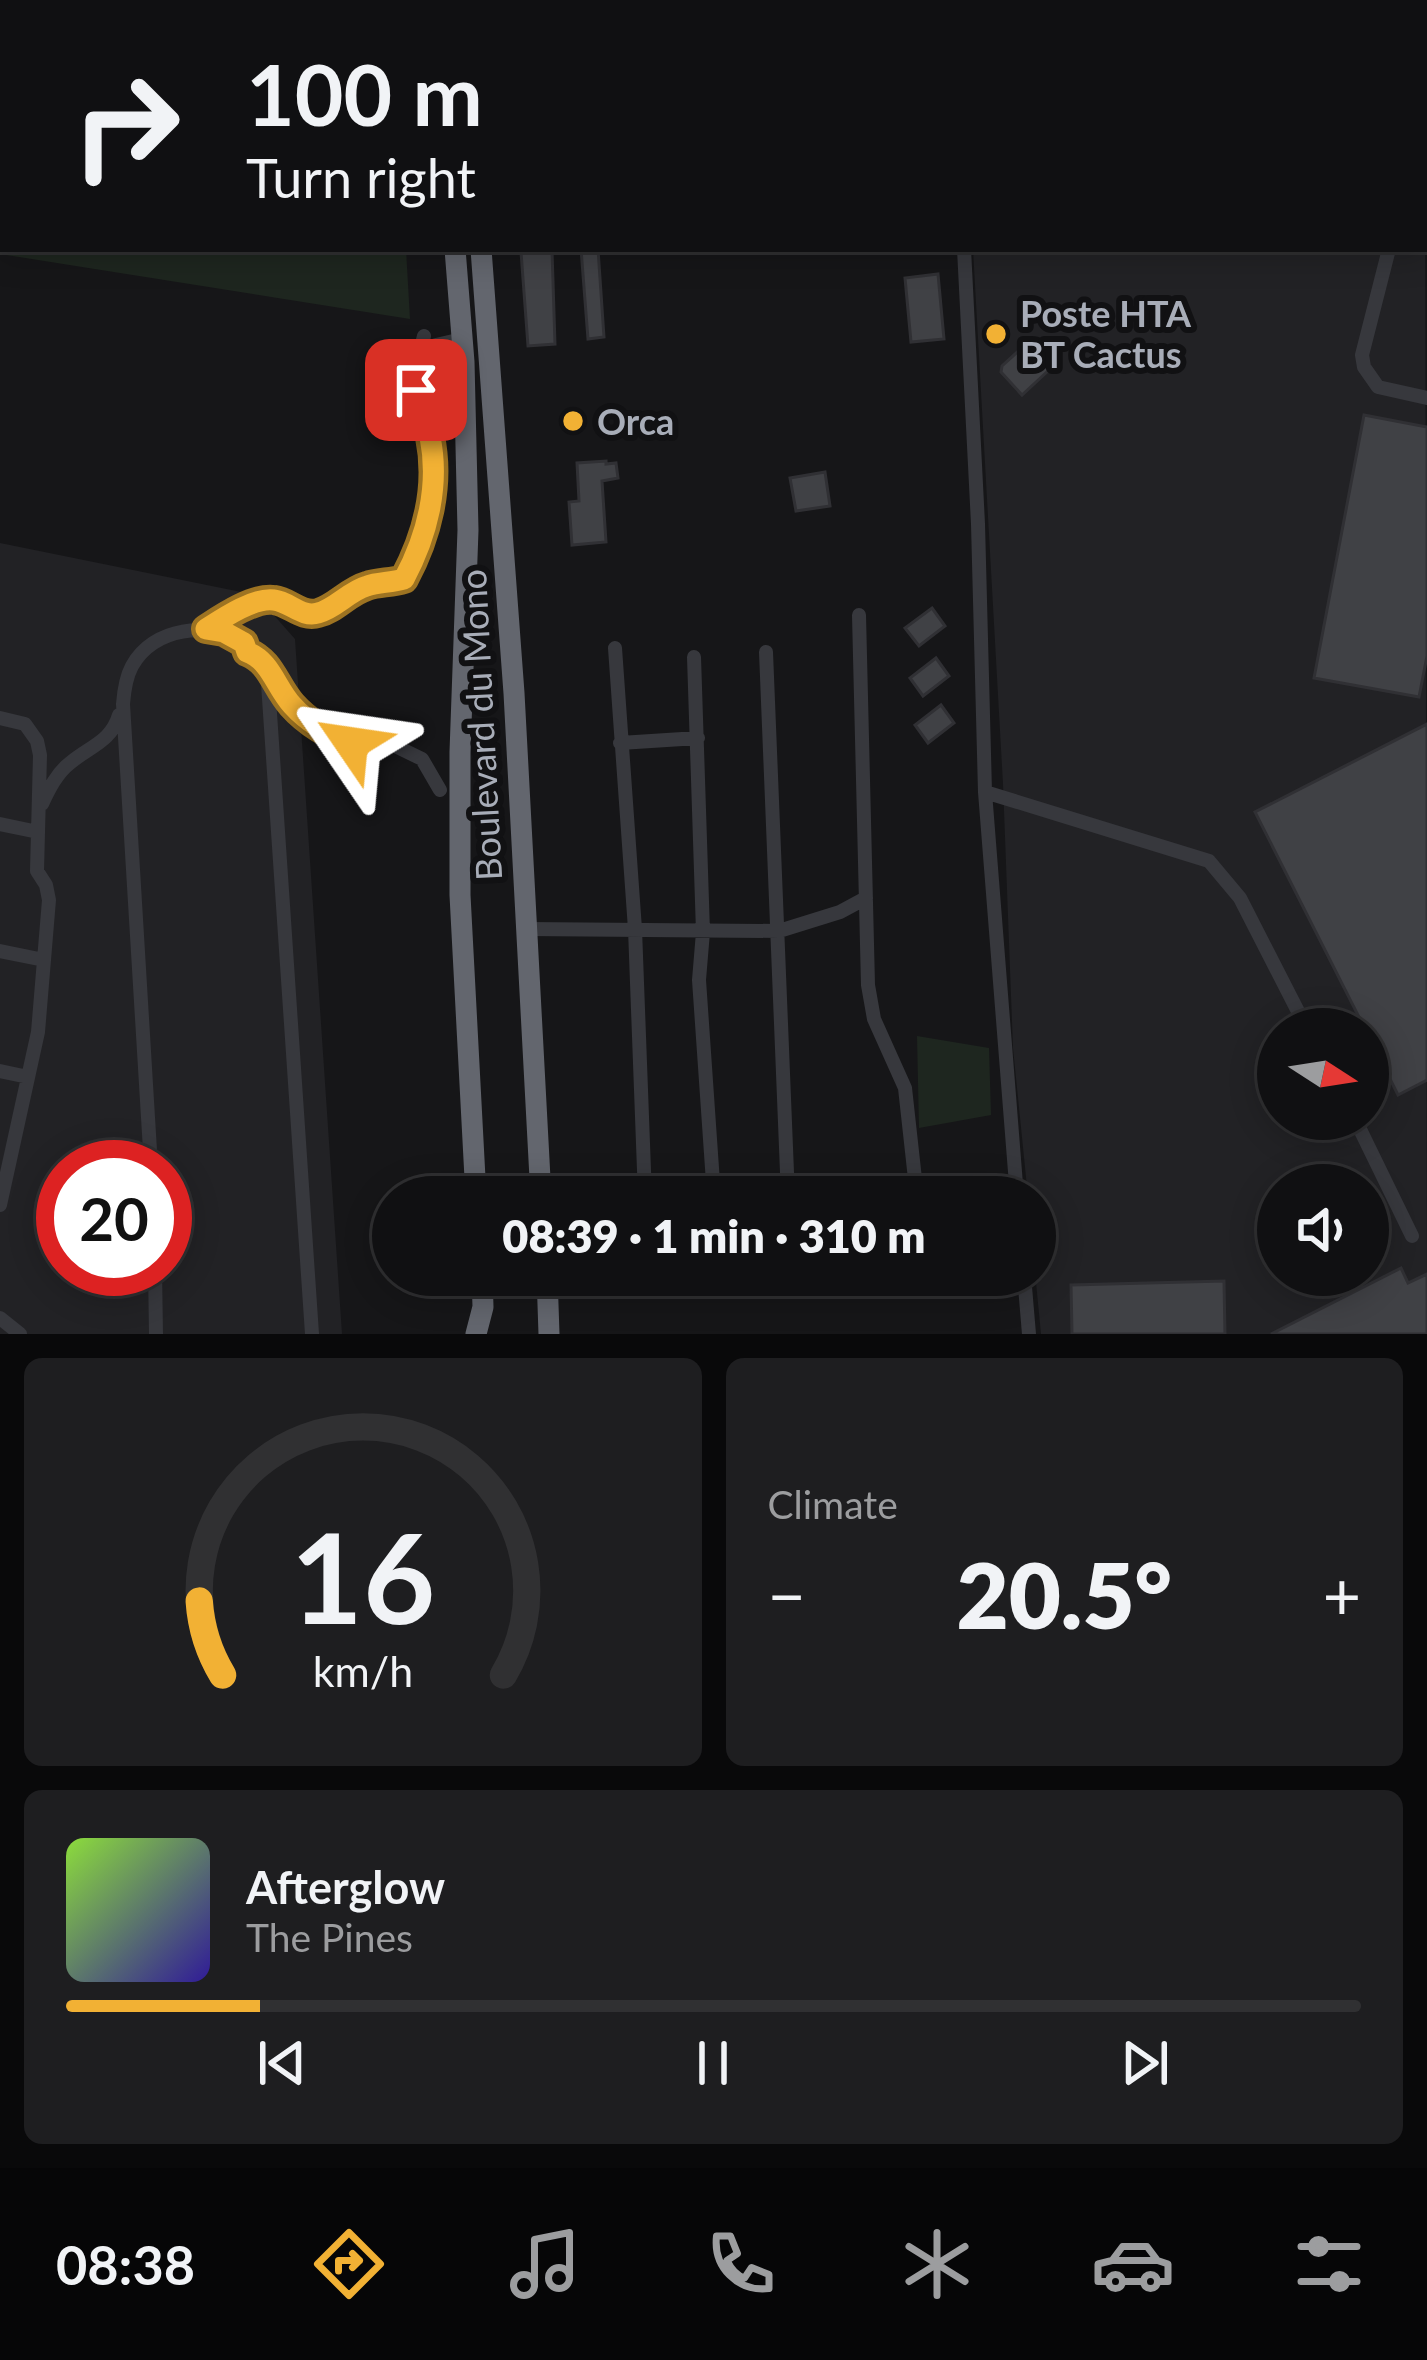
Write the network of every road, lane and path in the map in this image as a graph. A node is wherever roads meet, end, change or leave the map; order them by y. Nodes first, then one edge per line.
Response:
1 (455, 252) edge
2 (481, 252) edge
3 (964, 252) edge
4 (1388, 252) edge
5 (424, 336) dead end
6 (462, 339) junction
7 (419, 354) junction
8 (1427, 398) edge
9 (859, 615) dead end
10 (206, 629) junction
11 (614, 648) dead end
12 (766, 652) dead end
13 (694, 657) dead end
14 (267, 667) junction
15 (123, 704) junction
16 (0, 718) edge
17 (698, 738) junction
18 (620, 743) junction
19 (440, 790) dead end
20 (985, 792) junction
21 (39, 813) junction
22 (0, 824) edge
23 (38, 832) junction
24 (866, 898) junction
25 (526, 929) junction
26 (635, 929) junction
27 (703, 932) junction
28 (779, 932) junction
29 (0, 951) edge
30 (44, 960) junction
31 (1296, 1008) edge
32 (0, 1071) edge
33 (28, 1077) junction
34 (149, 1140) edge
35 (1365, 1140) edge
36 (475, 1176) edge
37 (540, 1176) edge
38 (643, 1176) edge
39 (713, 1176) edge
40 (787, 1176) edge
41 (914, 1176) edge
42 (1015, 1176) edge
43 (1, 1198) edge
44 (1412, 1235) dead end
45 (155, 1296) edge
46 (483, 1296) edge
47 (548, 1296) edge
48 (1026, 1296) edge
49 (0, 1318) edge
50 (20, 1334) edge
51 (155, 1334) edge
52 (312, 1334) edge
53 (476, 1334) edge
54 (549, 1334) edge
55 (1029, 1334) edge

1 - 6 highway, Boulevard du Mono
2 - 25 highway, Boulevard du Mono
3 - 20 street
4 - 8 street
5 - 7 street
6 - 7 street
6 - 36 highway, Boulevard du Mono
7 - 10 street
9 - 24 street
10 - 14 street
10 - 15 street
11 - 18 street
12 - 28 street
13 - 17 street
14 - 19 street
14 - 52 street
15 - 21 street
15 - 34 street
16 - 21 street
17 - 18 street
17 - 27 street
18 - 26 street
20 - 31 street
20 - 42 street
21 - 23 street
22 - 23 street
23 - 30 street
24 - 28 street
24 - 41 street
25 - 26 street
25 - 37 highway, Boulevard du Mono
26 - 27 street
26 - 38 street
27 - 28 street
27 - 39 street
28 - 40 street
29 - 30 street
30 - 33 street
32 - 33 street
33 - 43 street
35 - 44 street
45 - 51 street
46 - 53 highway
47 - 54 highway
48 - 55 street
49 - 50 street

